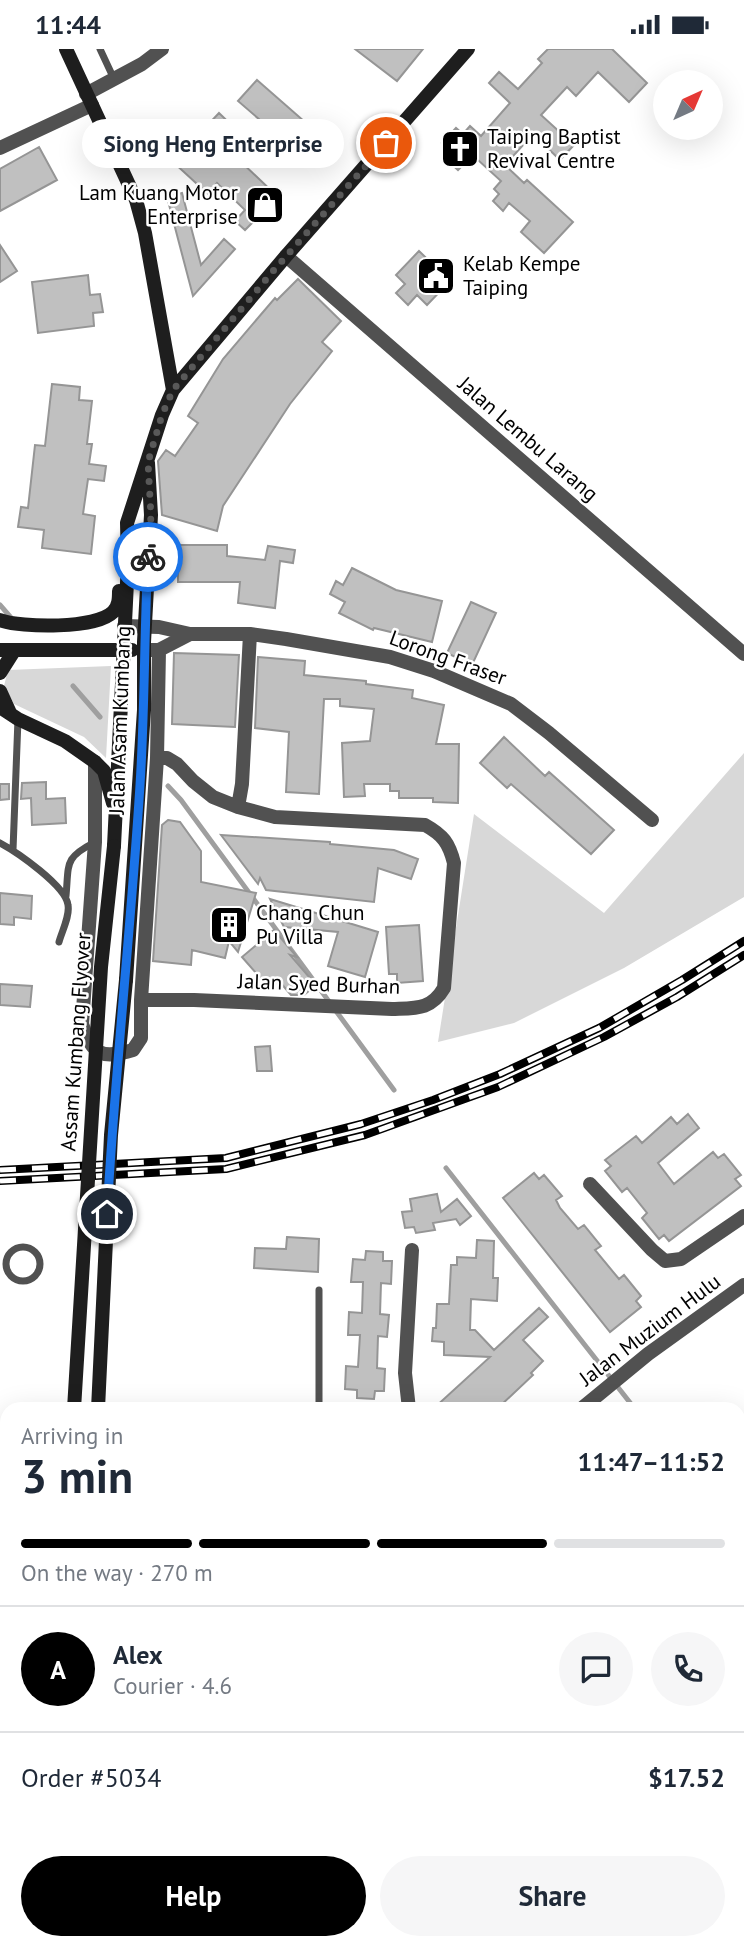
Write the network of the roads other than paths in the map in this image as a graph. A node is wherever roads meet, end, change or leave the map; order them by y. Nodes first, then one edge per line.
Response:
1 (66, 49) edge
2 (100, 49) edge
3 (162, 49) edge
4 (468, 49) edge
5 (114, 80) junction
6 (89, 99) junction
7 (0, 148) edge
8 (286, 256) junction
9 (173, 390) junction
10 (148, 462) junction
11 (128, 562) junction
12 (4, 622) edge
13 (124, 626) junction
14 (145, 627) junction
15 (190, 634) junction
16 (250, 634) junction
17 (124, 650) junction
18 (144, 650) junction
19 (159, 650) junction
20 (7, 651) edge
21 (744, 653) edge
22 (0, 673) edge
23 (0, 691) edge
24 (9, 713) edge
25 (157, 758) junction
26 (95, 762) junction
27 (238, 807) junction
28 (116, 811) junction
29 (652, 820) dead end
30 (95, 842) junction
31 (0, 843) edge
32 (114, 845) joint
33 (13, 850) junction
34 (66, 896) junction
35 (59, 942) dead end
36 (126, 980) joint
37 (141, 1000) junction
38 (590, 1184) dead end
39 (744, 1216) edge
40 (412, 1250) dead end
41 (9, 1274) junction
42 (0, 1276) edge
43 (744, 1285) edge
44 (319, 1290) dead end
45 (74, 1402) edge
46 (98, 1402) edge
47 (319, 1402) edge
48 (408, 1402) edge
49 (590, 1402) edge

1 - 6 main road
2 - 5 lane
3 - 5 street
4 - 8 main road, Jalan Asam Kumbang
5 - 6 street
6 - 7 street
6 - 9 main road
8 - 9 main road, Jalan Asam Kumbang
8 - 21 street, Jalan Lembu Larang
9 - 10 main road, Jalan Asam Kumbang
10 - 11 main road, Jalan Asam Kumbang
10 - 14 main road, Jalan Asam Kumbang
11 - 12 main road
11 - 13 main road, Jalan Asam Kumbang
13 - 14 street, Lorong Fraser
13 - 17 main road, Jalan Asam Kumbang
14 - 15 street, Lorong Fraser
14 - 18 main road, Jalan Asam Kumbang
15 - 16 street, Lorong Fraser
15 - 19 street, Lorong Fraser
16 - 27 street
16 - 29 street, Lorong Fraser
17 - 18 main road
17 - 20 main road
17 - 28 main road, Jalan Asam Kumbang
18 - 19 street, Lorong Fraser
18 - 36 main road, Jalan Asam Kumbang
19 - 25 street
20 - 22 main road
23 - 24 main road
24 - 26 main road
24 - 33 lane
25 - 27 street, Jalan Syed Burhan
25 - 37 street
26 - 28 main road
26 - 30 street
27 - 37 street, Jalan Syed Burhan
28 - 32 main road, Jalan Asam Kumbang
30 - 34 lane
30 - 37 street
31 - 33 lane
32 - 45 main road, Assam Kumbang Flyover, bridge
33 - 34 lane
34 - 35 lane
36 - 46 main road, Assam Kumbang Flyover, bridge
38 - 39 street
40 - 48 street
41 - 41 lane
41 - 42 lane
43 - 49 street, Jalan Muzium Hulu
44 - 47 lane

